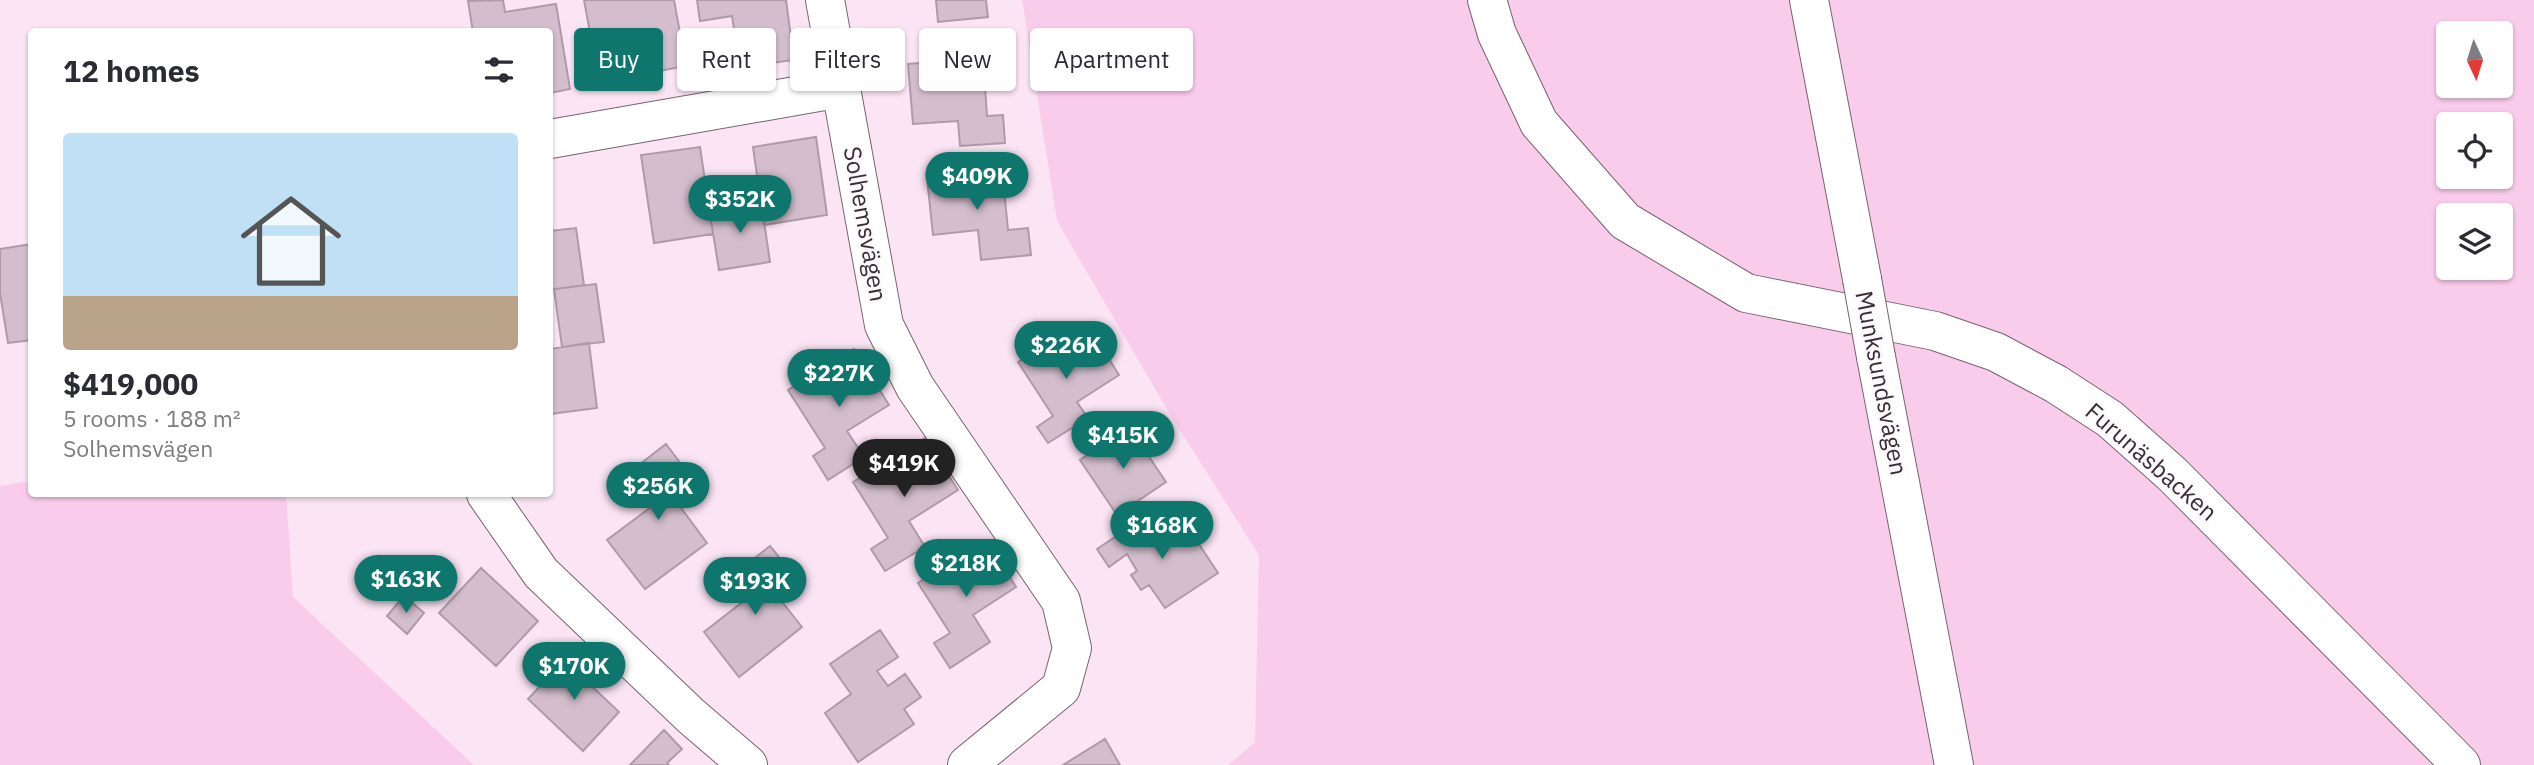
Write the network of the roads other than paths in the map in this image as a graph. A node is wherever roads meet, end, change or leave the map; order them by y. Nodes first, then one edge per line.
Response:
1 (825, 0) edge
2 (1487, 0) edge
3 (1810, 0) edge
4 (830, 28) edge
5 (824, 91) edge
6 (842, 91) edge
7 (553, 138) edge
8 (488, 497) edge
9 (748, 765) edge
10 (967, 765) edge
11 (1954, 765) edge
12 (2461, 765) edge

1 - 4 street, Solhemsvägen
2 - 12 street, Furunäsbacken
3 - 11 street, Munksundsvägen, bridge
5 - 7 street
6 - 10 street, Solhemsvägen
8 - 9 street

